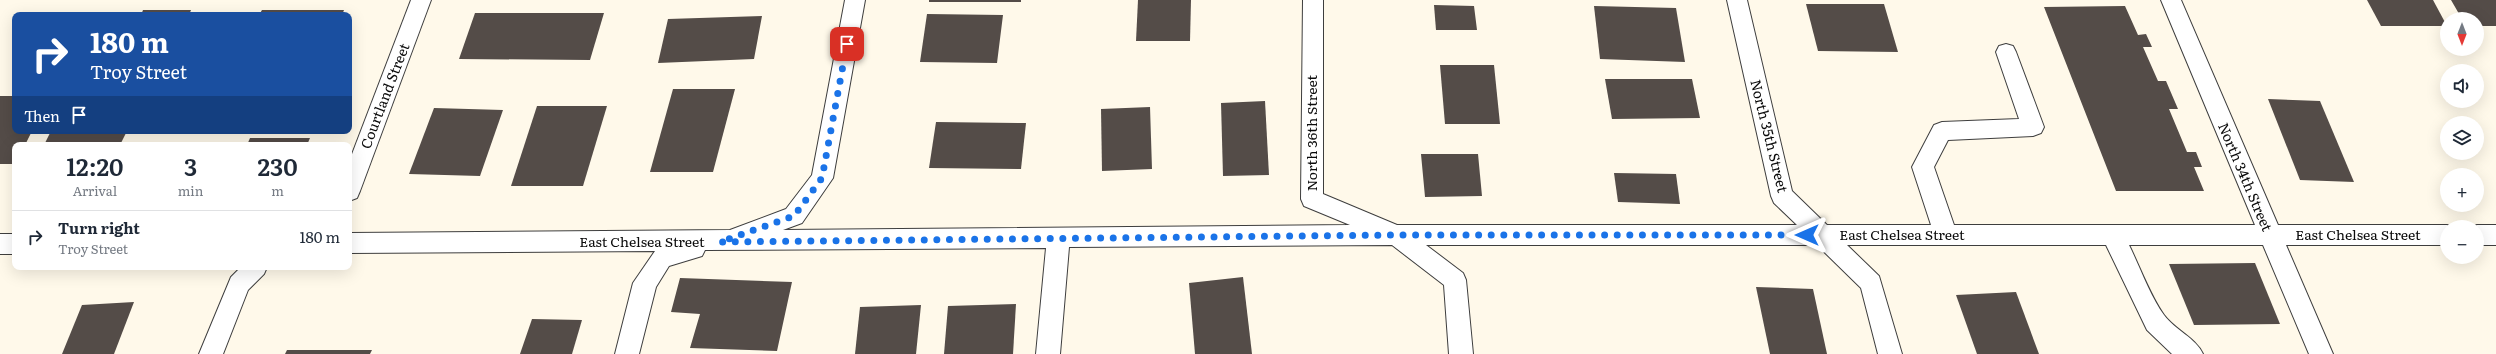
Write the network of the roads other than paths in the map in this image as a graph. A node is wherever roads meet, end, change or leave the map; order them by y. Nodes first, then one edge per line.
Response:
1 (421, 0) edge
2 (855, 0) edge
3 (1312, 0) edge
4 (1737, 0) edge
5 (2171, 0) edge
6 (2006, 52) dead end
7 (352, 183) edge
8 (1396, 235) junction
9 (1822, 235) junction
10 (1946, 235) junction
11 (2113, 235) junction
12 (2269, 235) junction
13 (2440, 235) edge
14 (2484, 235) edge
15 (2496, 235) edge
16 (1058, 238) junction
17 (720, 242) junction
18 (352, 243) edge
19 (0, 244) edge
20 (12, 244) edge
21 (253, 270) edge
22 (211, 354) edge
23 (627, 354) edge
24 (1048, 354) edge
25 (1462, 354) edge
26 (1890, 354) edge
27 (2191, 354) edge
28 (2321, 354) edge

1 - 7 street, Courtland Street
2 - 17 street
3 - 8 street, North 36th Street
4 - 9 street, North 35th Street
5 - 12 street, North 34th Street
6 - 10 street
8 - 9 street, East Chelsea Street
8 - 16 street, East Chelsea Street
8 - 25 street
9 - 10 street, East Chelsea Street
9 - 26 street, North 35th Street
10 - 11 street, East Chelsea Street
11 - 12 street, East Chelsea Street
11 - 27 street
12 - 13 street, East Chelsea Street
12 - 28 street, North 34th Street
14 - 15 street
16 - 17 street, East Chelsea Street
16 - 24 street
17 - 18 street, East Chelsea Street
17 - 23 street
19 - 20 street
21 - 22 street

